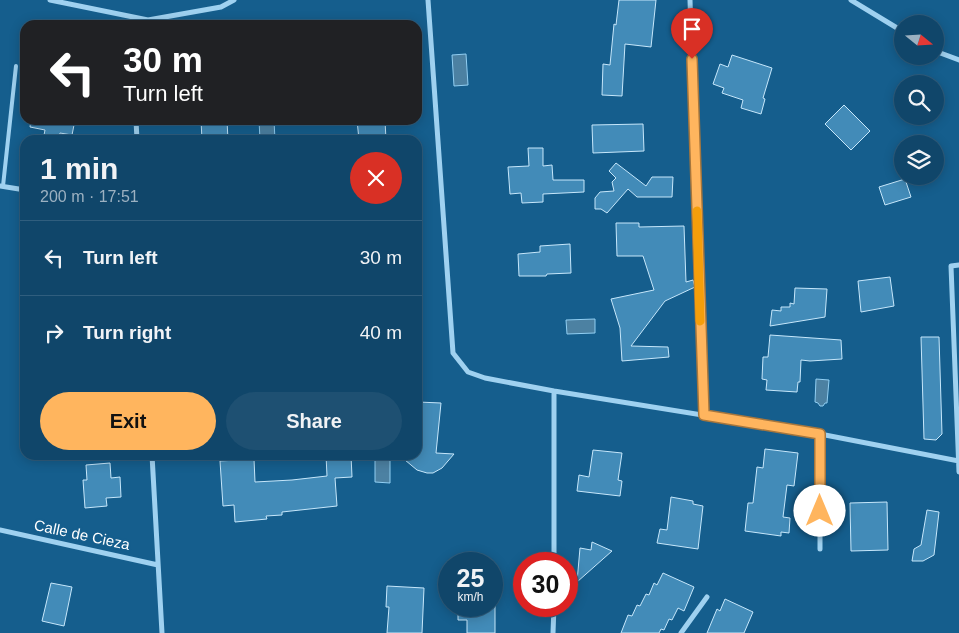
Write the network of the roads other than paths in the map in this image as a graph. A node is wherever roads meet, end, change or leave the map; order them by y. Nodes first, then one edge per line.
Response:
1 (50, 0) edge
2 (234, 0) edge
3 (428, 0) edge
4 (690, 0) edge
5 (851, 0) edge
6 (134, 20) edge
7 (161, 20) edge
8 (894, 26) edge
9 (944, 54) edge
10 (959, 60) edge
11 (16, 66) dead end
12 (1, 186) edge
13 (20, 189) edge
14 (959, 265) edge
15 (554, 391) junction
16 (704, 415) junction
17 (820, 434) junction
18 (152, 460) edge
19 (958, 461) edge
20 (959, 472) edge
21 (0, 530) edge
22 (820, 549) dead end
23 (554, 552) edge
24 (158, 565) junction
25 (707, 597) dead end
26 (554, 617) edge
27 (162, 633) edge
28 (553, 633) edge
29 (681, 633) edge

1 - 6 street
2 - 7 street
3 - 15 street
4 - 16 street
5 - 8 street
9 - 10 street
11 - 12 lane
12 - 13 street
14 - 19 street
15 - 16 street
15 - 23 street
16 - 17 street
17 - 19 street
17 - 22 street
18 - 24 street
19 - 20 street
21 - 24 street, Calle de Cieza
24 - 27 street
25 - 29 street
26 - 28 street

